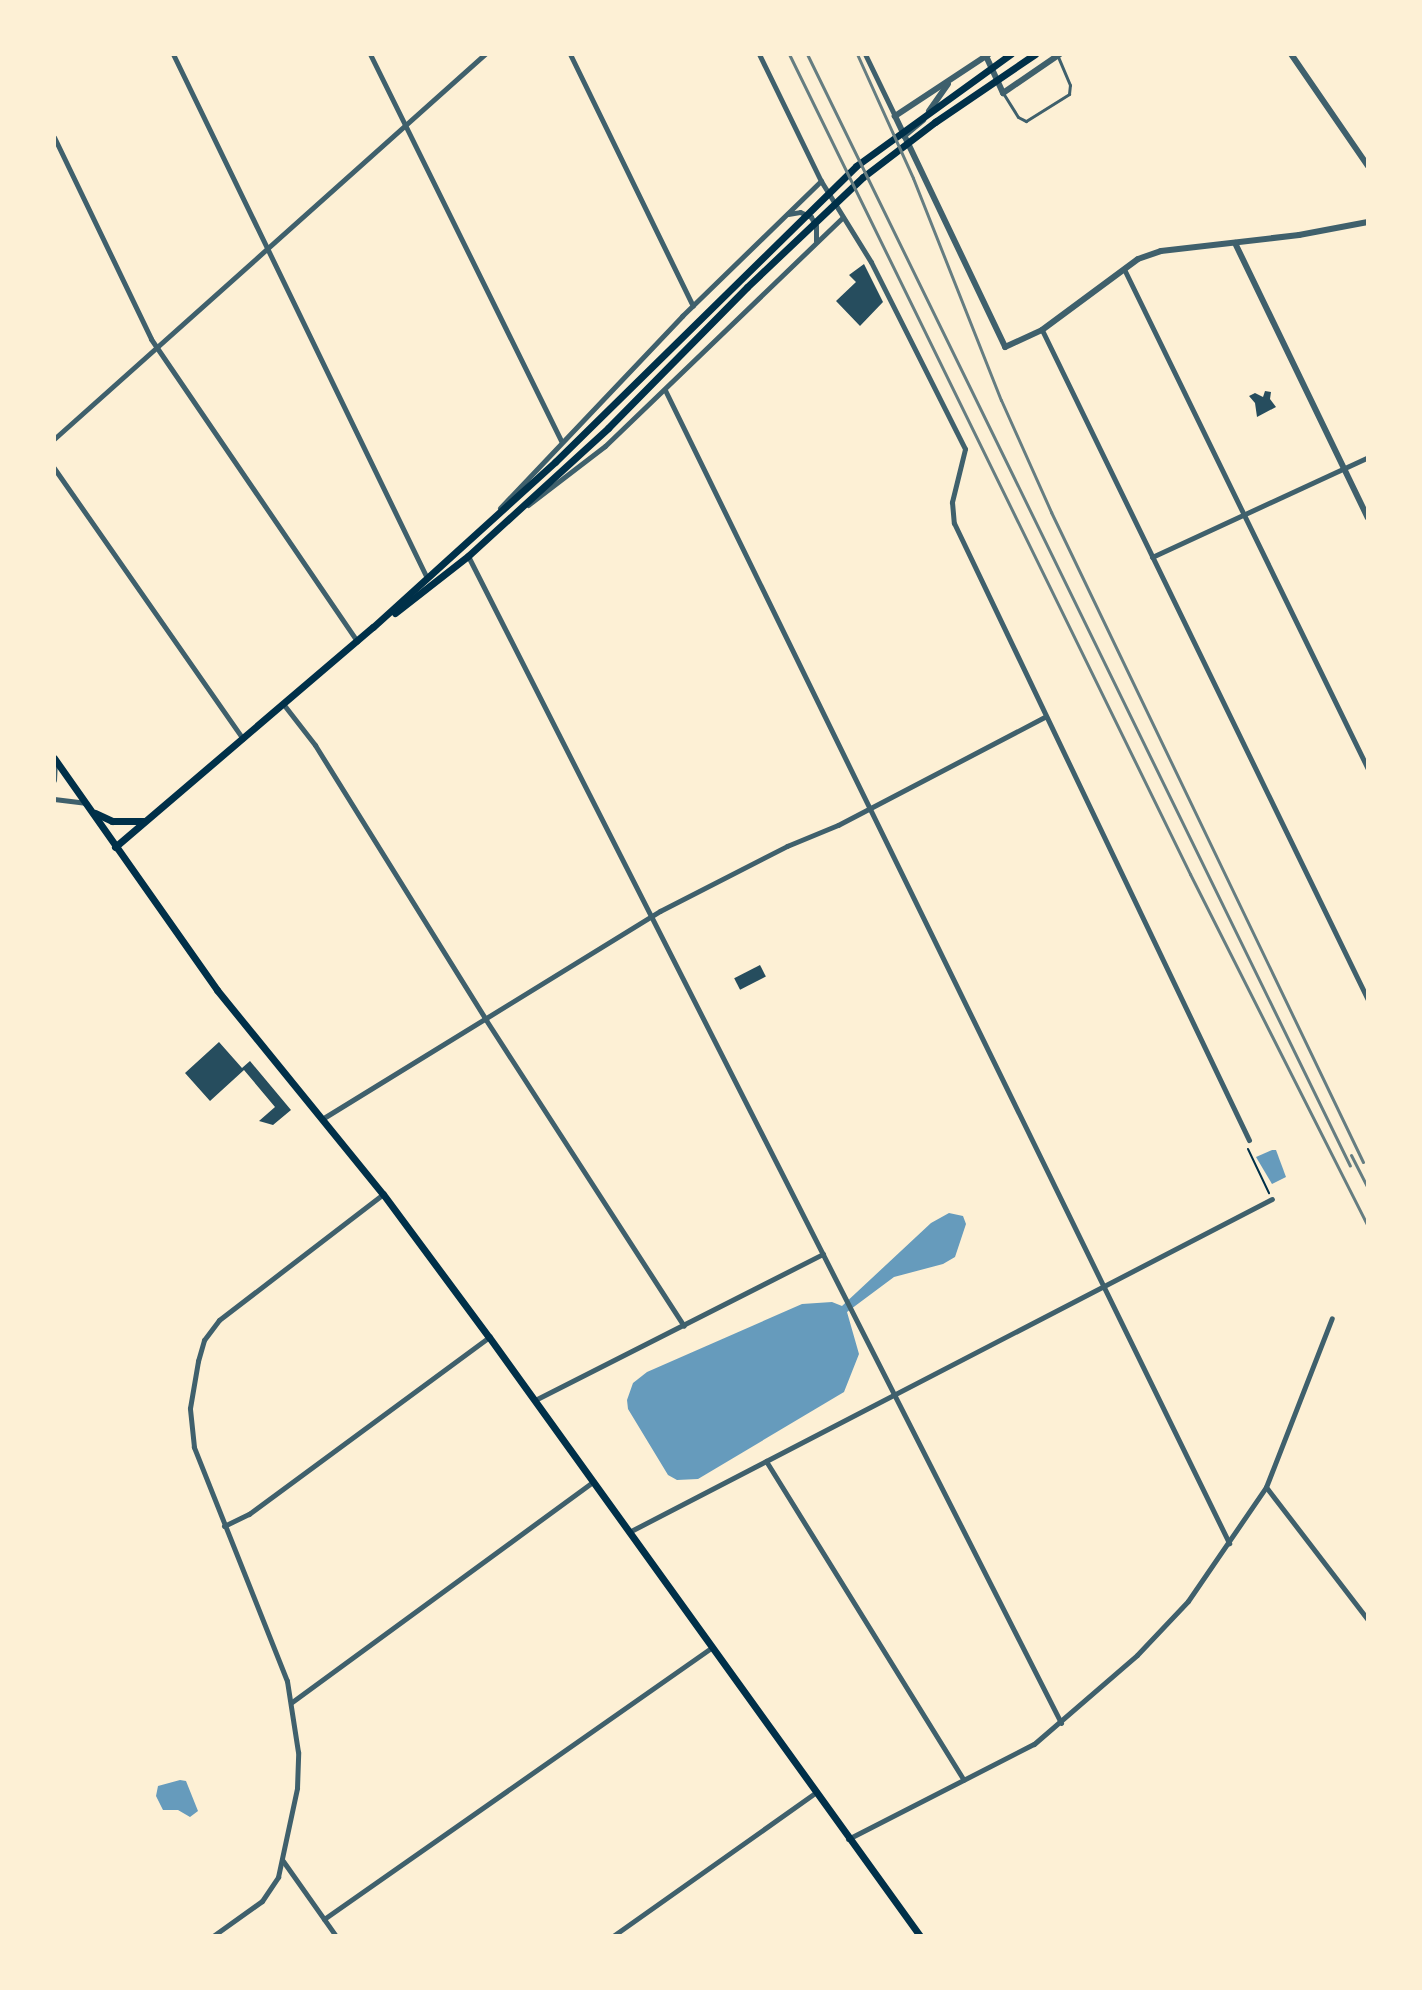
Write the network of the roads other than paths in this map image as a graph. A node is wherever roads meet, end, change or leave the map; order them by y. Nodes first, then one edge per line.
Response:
1 (173, 54) edge
2 (370, 54) edge
3 (485, 54) edge
4 (570, 54) edge
5 (759, 54) edge
6 (865, 54) edge
7 (1011, 54) edge
8 (1035, 54) edge
9 (1291, 54) edge
10 (987, 55) edge
11 (1058, 55) edge
12 (953, 78) junction
13 (1003, 93) junction
14 (895, 116) junction
15 (405, 126) junction
16 (904, 136) junction
17 (54, 137) edge
18 (1368, 166) edge
19 (821, 181) junction
20 (785, 216) junction
21 (843, 217) junction
22 (1368, 222) edge
23 (1235, 243) junction
24 (814, 245) junction
25 (267, 249) junction
26 (1124, 269) junction
27 (693, 306) junction
28 (1042, 330) junction
29 (157, 348) junction
30 (665, 390) junction
31 (54, 439) edge
32 (561, 441) junction
33 (1368, 457) edge
34 (1343, 467) junction
35 (54, 468) edge
36 (1243, 514) junction
37 (1368, 518) edge
38 (504, 522) junction
39 (486, 524) junction
40 (475, 534) junction
41 (482, 543) junction
42 (468, 556) junction
43 (1152, 557) junction
44 (427, 578) junction
45 (373, 627) junction
46 (357, 641) junction
47 (284, 705) junction
48 (1045, 717) junction
49 (244, 740) junction
50 (54, 758) edge
51 (1368, 769) edge
52 (54, 780) edge
53 (54, 799) edge
54 (87, 806) junction
55 (872, 808) junction
56 (150, 818) junction
57 (115, 847) junction
58 (651, 916) junction
59 (1368, 1000) edge
60 (486, 1020) junction
61 (322, 1119) junction
62 (1249, 1140) road end
63 (383, 1194) junction
64 (1272, 1199) road end
65 (823, 1254) junction
66 (1104, 1285) junction
67 (1332, 1318) dead end
68 (684, 1326) junction
69 (489, 1337) junction
70 (894, 1394) junction
71 (535, 1400) junction
72 (766, 1461) junction
73 (593, 1482) junction
74 (1266, 1487) junction
75 (224, 1526) junction
76 (629, 1532) junction
77 (1229, 1543) junction
78 (1368, 1620) edge
79 (711, 1648) junction
80 (292, 1702) junction
81 (1061, 1723) junction
82 (964, 1780) junction
83 (815, 1793) junction
84 (848, 1839) junction
85 (282, 1861) junction
86 (324, 1919) junction
87 (213, 1936) edge
88 (336, 1936) edge
89 (613, 1936) edge
90 (920, 1936) edge

1 - 25 street
2 - 15 street
3 - 15 street
4 - 27 street
5 - 19 street
6 - 14 street
7 - 39 main road
8 - 38 main road
9 - 18 street
10 - 12 street
10 - 13 street
11 - 13 street
11 - 13 lane
12 - 14 street
12 - 16 street
14 - 16 street
15 - 25 street
15 - 32 street
16 - 28 street
17 - 29 street
19 - 20 street
19 - 21 street
20 - 24 street
20 - 27 street
21 - 24 street
21 - 48 street
22 - 23 street
23 - 26 street
23 - 34 street
24 - 30 street
25 - 29 street
25 - 44 street
26 - 28 street
26 - 36 street
27 - 32 street
28 - 43 street
29 - 31 street
29 - 46 street
30 - 38 street
30 - 55 street
32 - 39 street
33 - 34 street
34 - 36 street
34 - 37 street
35 - 49 street
36 - 43 street
36 - 51 street
38 - 41 main road
39 - 40 main road
40 - 41 street
40 - 44 main road
41 - 42 main road
42 - 45 main road
42 - 58 street
43 - 59 street
44 - 45 main road
45 - 46 main road
46 - 47 main road
47 - 49 main road
47 - 60 street
48 - 55 street
48 - 62 street
49 - 56 main road
50 - 52 street
50 - 54 main road
53 - 54 street
54 - 56 main road
54 - 57 main road
55 - 58 street
55 - 66 street
56 - 57 main road
57 - 61 main road
58 - 60 street
58 - 65 street
60 - 61 street
60 - 68 street
61 - 63 main road
63 - 69 main road
63 - 75 street
64 - 66 street
65 - 68 street
65 - 70 street
66 - 70 street
66 - 77 street
67 - 74 street
68 - 71 street
69 - 71 main road
69 - 75 street
70 - 72 street
70 - 81 street
71 - 73 main road
72 - 76 street
72 - 82 street
73 - 76 main road
73 - 80 street
74 - 77 street
74 - 78 street
75 - 80 street
76 - 79 main road
77 - 81 street
79 - 83 main road
79 - 86 street
80 - 85 street
81 - 82 street
82 - 84 street
83 - 84 main road
83 - 89 street
84 - 90 main road
85 - 86 street
85 - 87 street
86 - 88 street

